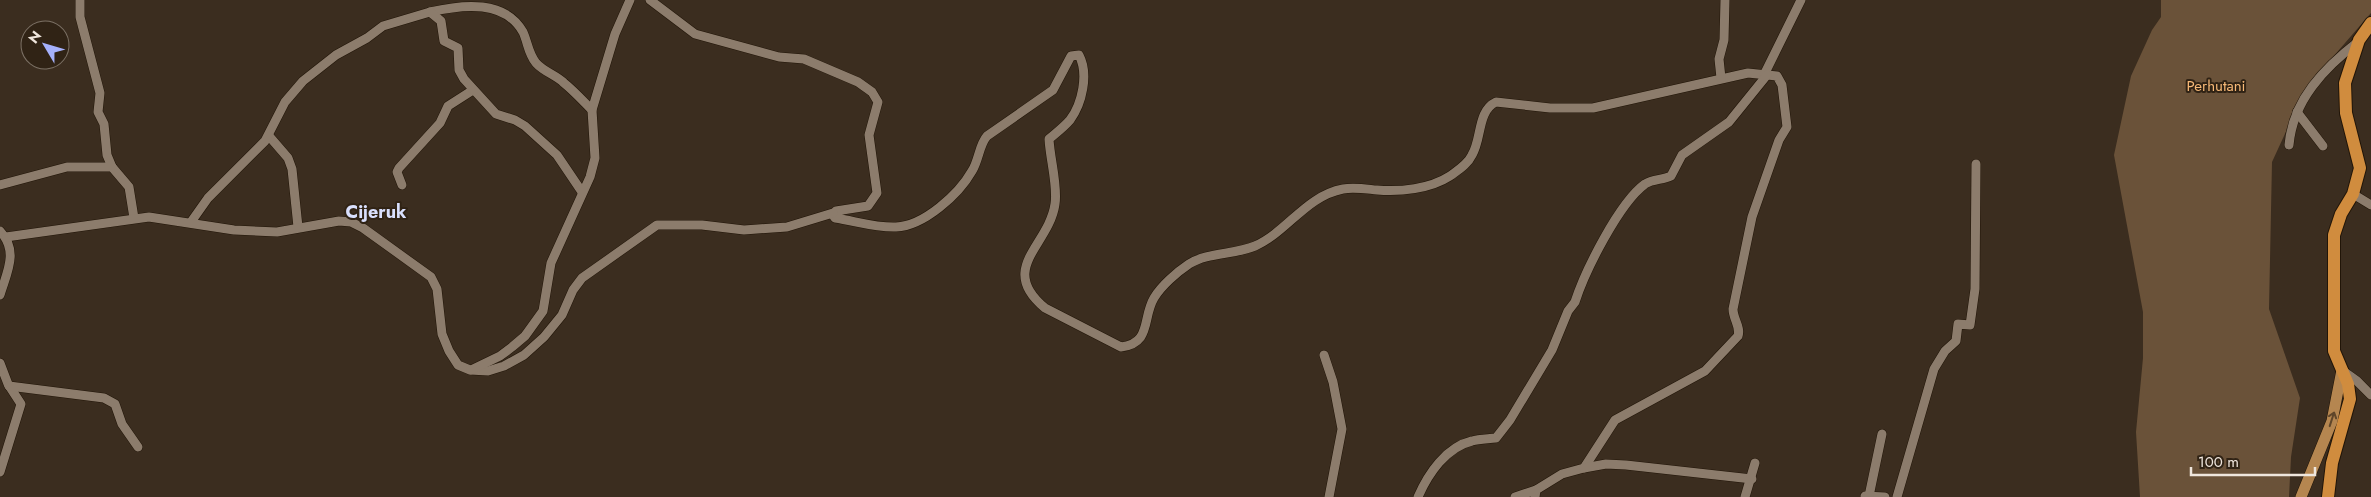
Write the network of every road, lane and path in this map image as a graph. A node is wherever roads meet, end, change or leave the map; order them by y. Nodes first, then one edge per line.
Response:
1 (80, 0) edge
2 (630, 0) edge
3 (650, 0) edge
4 (1725, 0) edge
5 (1801, 0) edge
6 (430, 12) junction
7 (2371, 23) edge
8 (2359, 40) junction
9 (1765, 75) junction
10 (1721, 78) junction
11 (473, 90) junction
12 (592, 110) junction
13 (2297, 112) junction
14 (268, 136) junction
15 (2288, 145) dead end
16 (2323, 146) dead end
17 (1976, 164) dead end
18 (112, 167) junction
19 (0, 185) edge
20 (402, 185) dead end
21 (582, 192) junction
22 (2353, 194) junction
23 (2370, 204) edge
24 (833, 213) junction
25 (134, 218) junction
26 (191, 222) junction
27 (298, 227) junction
28 (3, 234) edge
29 (0, 295) edge
30 (1324, 355) dead end
31 (0, 363) edge
32 (470, 370) junction
33 (2342, 370) junction
34 (9, 386) junction
35 (2371, 395) edge
36 (1882, 434) dead end
37 (138, 447) dead end
38 (1755, 463) dead end
39 (1584, 468) junction
40 (0, 472) edge
41 (1752, 479) junction
42 (1535, 494) edge
43 (1329, 497) edge
44 (1418, 497) edge
45 (1515, 497) edge
46 (1745, 497) edge
47 (1867, 497) edge
48 (1884, 497) edge
49 (1897, 497) edge
50 (2301, 497) edge
51 (2328, 497) edge

1 - 18 street
2 - 12 street
3 - 24 street
4 - 10 street
5 - 9 street
6 - 11 street
6 - 12 street
6 - 14 street
7 - 8 highway
8 - 13 street
8 - 22 highway
9 - 10 street
9 - 39 street
9 - 44 street
10 - 24 street
11 - 20 street
11 - 21 street
12 - 21 street
13 - 15 street
13 - 16 street
14 - 26 street
14 - 27 street
17 - 49 street
18 - 19 street
18 - 25 street
21 - 32 street
22 - 23 street
22 - 33 highway
24 - 32 street
25 - 26 street
25 - 28 street
26 - 27 street
27 - 32 street
28 - 29 street
30 - 43 street
31 - 34 street
33 - 35 street
50 -> 33 main road
33 - 51 highway
34 - 37 street
34 - 40 street
36 - 47 street
38 - 41 street
39 - 41 street
39 - 42 street
41 - 46 street
42 - 45 street
47 - 48 street

